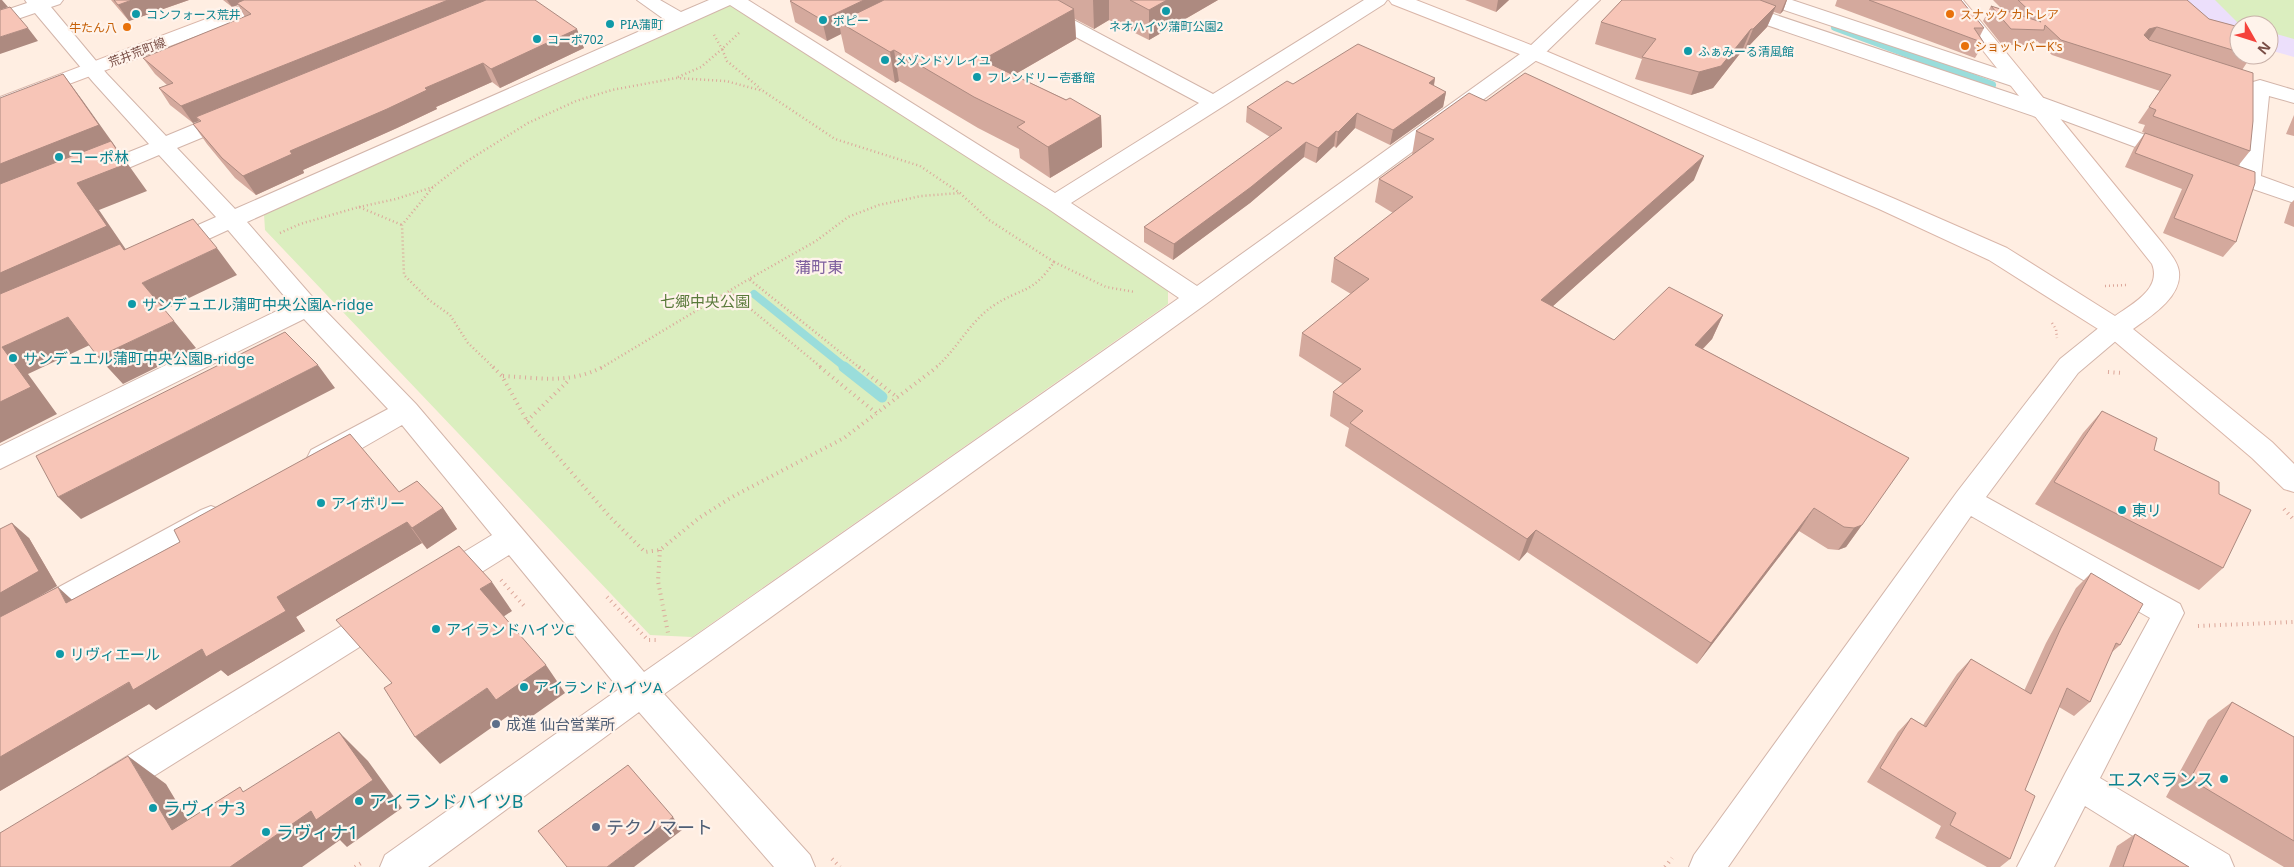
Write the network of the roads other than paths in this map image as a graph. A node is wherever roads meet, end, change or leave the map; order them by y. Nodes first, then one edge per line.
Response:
1 (274, 0) edge
2 (648, 0) edge
3 (725, 0) edge
4 (735, 0) edge
5 (1021, 0) edge
6 (1377, 0) edge
7 (1399, 0) edge
8 (1590, 0) edge
9 (1712, 0) edge
10 (1953, 0) edge
11 (42, 2) edge
12 (1782, 3) dead end
13 (0, 18) edge
14 (679, 20) junction
15 (1534, 53) junction
16 (93, 69) junction
17 (2019, 82) junction
18 (2294, 97) edge
19 (1215, 103) junction
20 (0, 104) edge
21 (2040, 107) junction
22 (254, 108) edge
23 (162, 146) junction
24 (2249, 180) junction
25 (73, 182) edge
26 (2294, 196) edge
27 (1055, 203) junction
28 (232, 220) junction
29 (145, 258) edge
30 (1197, 298) junction
31 (307, 306) junction
32 (2115, 328) junction
33 (406, 411) junction
34 (0, 458) edge
35 (296, 472) edge
36 (2294, 481) edge
37 (1968, 500) junction
38 (235, 505) edge
39 (512, 538) junction
40 (0, 634) edge
41 (641, 692) junction
42 (2078, 783) junction
43 (84, 800) edge
44 (398, 867) edge
45 (797, 867) edge
46 (1708, 867) edge
47 (2035, 867) edge
48 (2216, 867) edge

1 - 16 street, 荒井荒町線
2 - 14 street
3 - 14 street
4 - 27 street
5 - 19 street
6 - 19 street
7 - 15 street
8 - 15 street
9 - 21 street
10 - 17 street
11 - 13 street
11 - 16 street
12 - 17 street
14 - 28 street
15 - 30 street
15 - 32 street
16 - 20 street, 荒井荒町線
16 - 23 street
17 - 21 street
18 - 24 street
19 - 27 street
21 - 24 street
21 - 32 street
22 - 23 street
23 - 25 street
23 - 28 street
24 - 26 street
27 - 30 street
28 - 29 street
28 - 31 street
30 - 41 street
31 - 33 street
31 - 34 street
32 - 36 street
32 - 37 street
33 - 35 street
33 - 39 street
37 - 42 street
37 - 46 street
38 - 40 street
39 - 41 street
39 - 43 street
41 - 44 street
41 - 45 street
42 - 47 street
42 - 48 street

